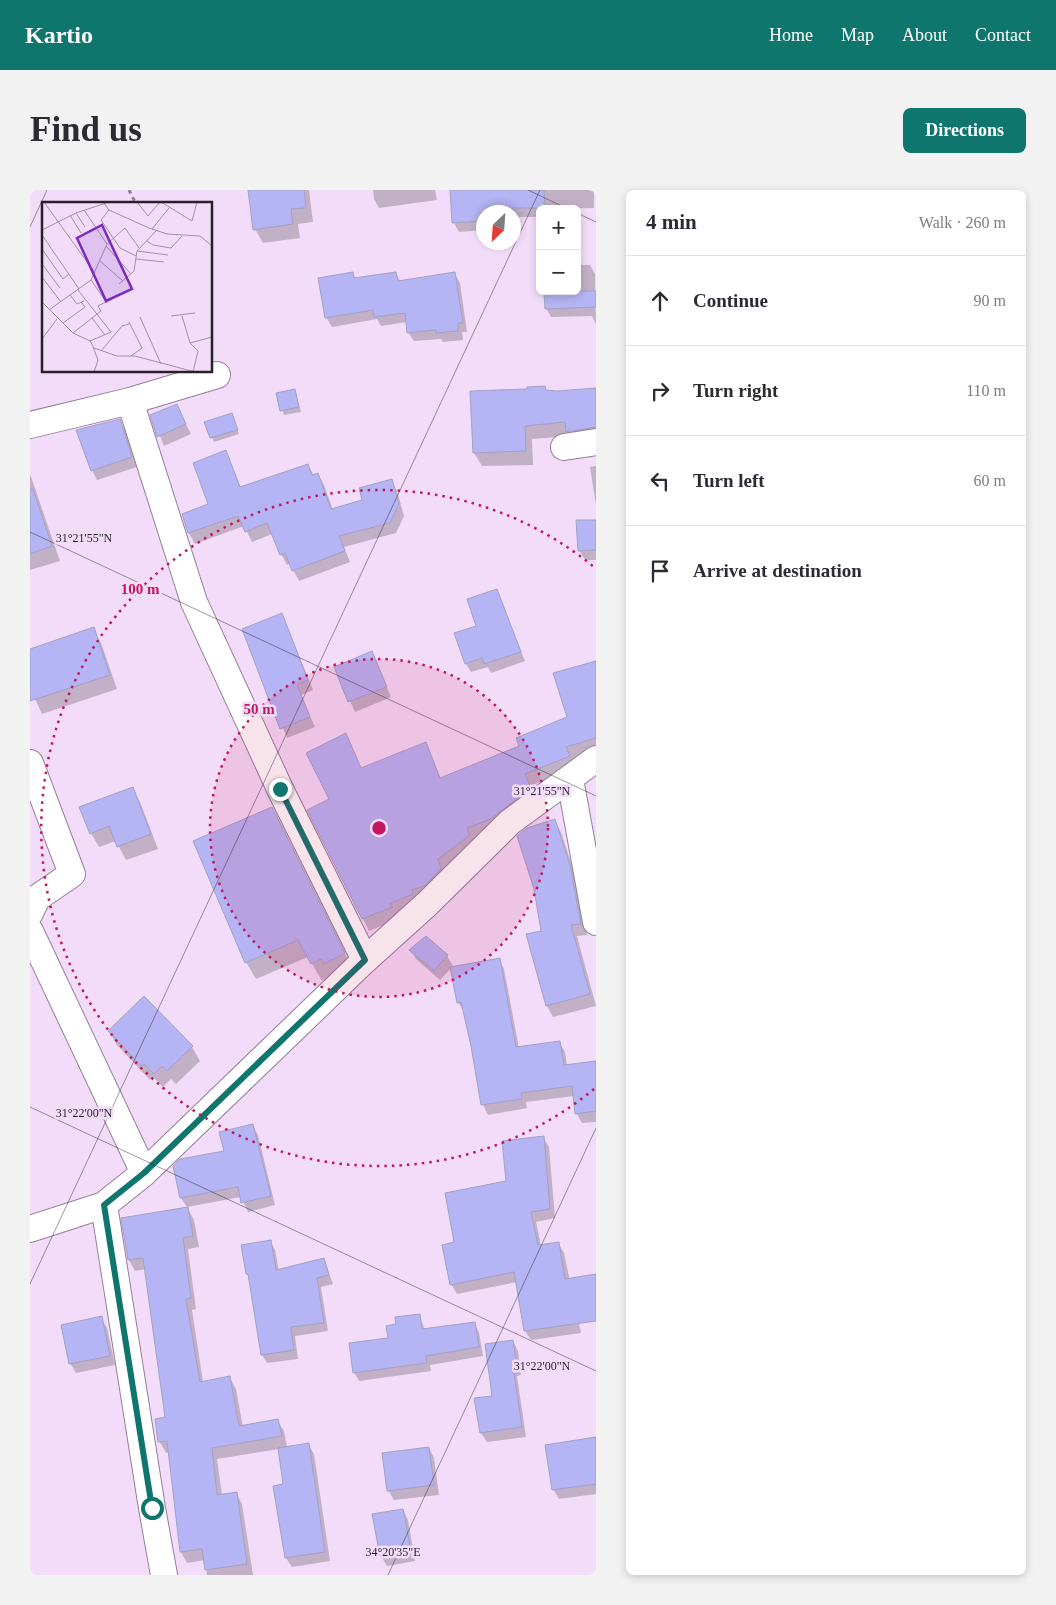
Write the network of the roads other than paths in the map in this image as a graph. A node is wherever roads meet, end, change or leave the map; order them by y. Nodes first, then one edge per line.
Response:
1 (217, 376) dead end
2 (130, 401) junction
3 (30, 426) edge
4 (596, 442) edge
5 (564, 447) dead end
6 (596, 759) edge
7 (30, 763) edge
8 (570, 780) junction
9 (30, 913) edge
10 (596, 922) edge
11 (30, 931) edge
12 (365, 960) junction
13 (144, 1173) junction
14 (104, 1205) junction
15 (30, 1229) edge
16 (164, 1575) edge

1 - 2 street
2 - 3 street
2 - 12 street
4 - 5 street
6 - 8 street
7 - 9 street
8 - 10 street
8 - 12 street
11 - 13 street
12 - 13 street
13 - 14 street
14 - 15 street
14 - 16 street

